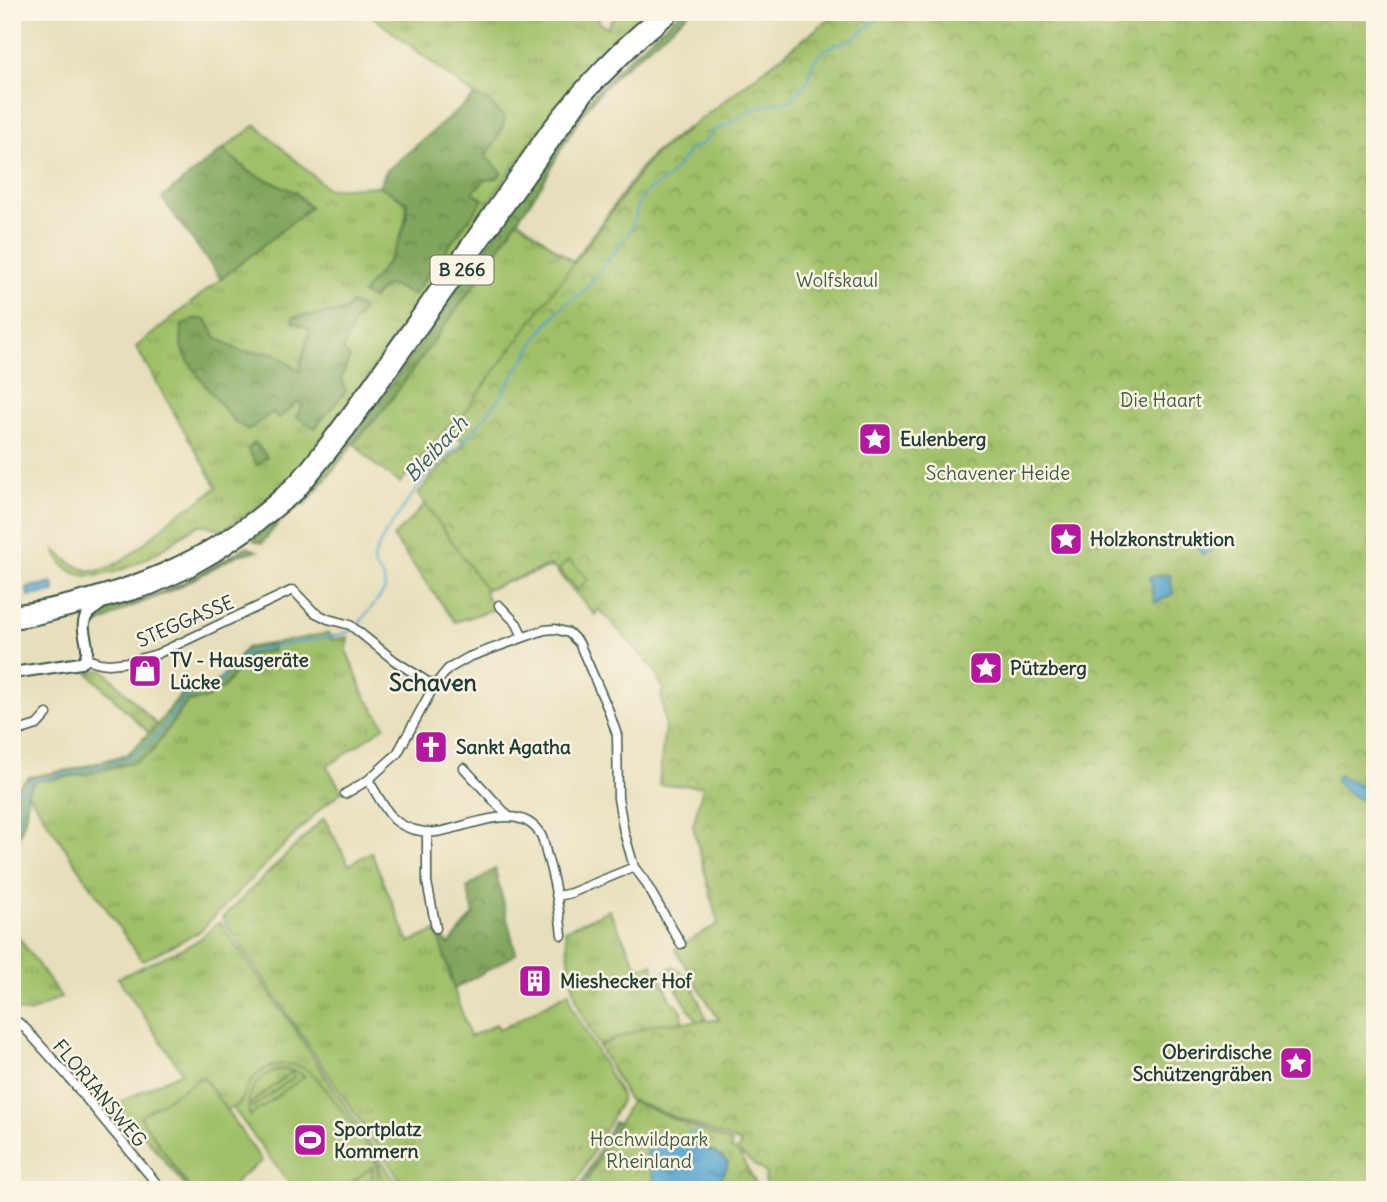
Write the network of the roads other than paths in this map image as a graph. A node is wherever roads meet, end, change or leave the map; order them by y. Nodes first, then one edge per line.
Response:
1 (662, 12) edge
2 (675, 12) edge
3 (102, 603) junction
4 (499, 605) dead end
5 (12, 612) edge
6 (12, 622) edge
7 (523, 637) junction
8 (86, 659) junction
9 (12, 673) edge
10 (433, 686) junction
11 (47, 714) dead end
12 (12, 733) edge
13 (464, 768) dead end
14 (368, 780) junction
15 (345, 794) dead end
16 (508, 816) junction
17 (427, 832) junction
18 (634, 867) junction
19 (558, 896) junction
20 (436, 928) dead end
21 (562, 935) dead end
22 (681, 944) dead end
23 (12, 1018) edge
24 (162, 1190) edge

1 - 5 main road, B 266
2 - 3 main road, B 266
3 - 6 main road, B 266
3 - 8 street
4 - 7 street
7 - 10 street
7 - 18 street
8 - 9 street
8 - 10 street, STEGGASSE
10 - 14 street
11 - 12 street
13 - 16 street
14 - 15 street
14 - 17 street
16 - 17 street
16 - 19 street
17 - 20 street
18 - 19 street
18 - 22 street
19 - 21 street
23 - 24 street, FLORIANSWEG

